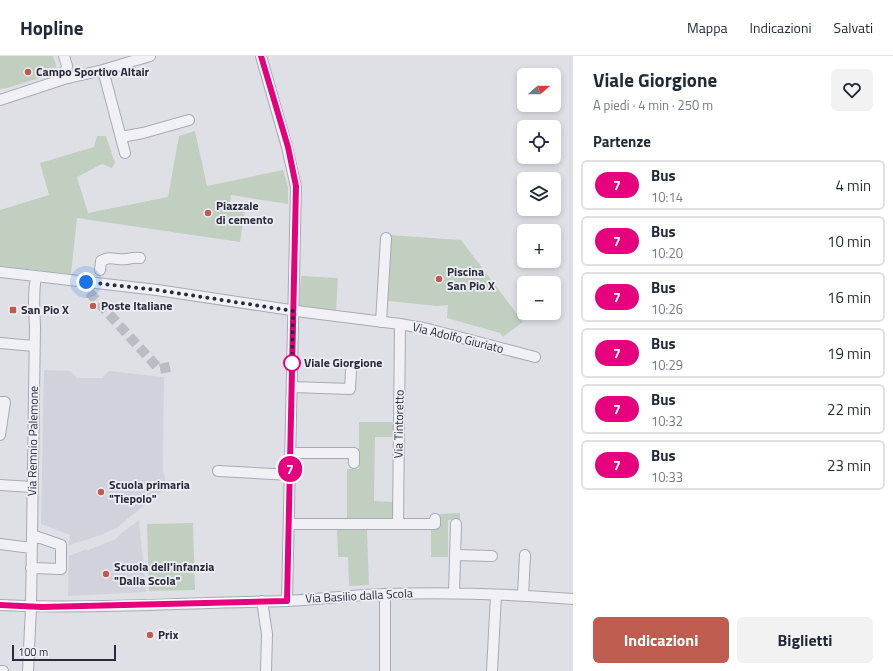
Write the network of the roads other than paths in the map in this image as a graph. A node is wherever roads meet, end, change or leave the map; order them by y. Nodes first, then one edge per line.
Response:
1 (64, 56) edge
2 (150, 56) edge
3 (261, 56) edge
4 (103, 70) junction
5 (64, 79) junction
6 (0, 100) edge
7 (189, 120) dead end
8 (121, 137) junction
9 (125, 153) dead end
10 (386, 238) dead end
11 (140, 258) dead end
12 (100, 270) dead end
13 (0, 272) edge
14 (36, 277) junction
15 (293, 311) junction
16 (381, 322) junction
17 (400, 324) junction
18 (0, 343) edge
19 (34, 346) junction
20 (535, 357) dead end
21 (351, 371) dead end
22 (292, 387) junction
23 (0, 402) edge
24 (0, 435) edge
25 (291, 453) junction
26 (354, 463) dead end
27 (218, 471) dead end
28 (290, 475) junction
29 (0, 484) edge
30 (32, 488) junction
31 (435, 519) dead end
32 (289, 524) junction
33 (398, 524) junction
34 (456, 524) dead end
35 (32, 535) junction
36 (0, 544) edge
37 (31, 548) junction
38 (455, 555) junction
39 (525, 555) dead end
40 (492, 556) dead end
41 (31, 568) junction
42 (454, 593) junction
43 (385, 594) junction
44 (496, 595) junction
45 (523, 595) junction
46 (573, 599) edge
47 (262, 601) junction
48 (287, 601) junction
49 (0, 605) edge
50 (31, 606) junction
51 (28, 671) edge
52 (266, 671) edge
53 (385, 671) edge
54 (492, 671) edge

1 - 5 street
2 - 4 street
3 - 15 street
4 - 5 street
4 - 8 street
5 - 6 street
7 - 8 street
8 - 9 street
10 - 16 street
11 - 12 street
13 - 14 street, Via Adolfo Giuriato
14 - 15 street, Via Adolfo Giuriato
14 - 19 street, Via Remnio Palemone
15 - 16 street, Via Adolfo Giuriato
15 - 22 street
16 - 17 street, Via Adolfo Giuriato
17 - 20 street, Via Adolfo Giuriato
17 - 33 street, Via Tintoretto
18 - 19 street
19 - 30 street, Via Remnio Palemone
21 - 22 street
22 - 25 street
23 - 24 street
25 - 26 street
25 - 28 street
27 - 28 street
28 - 32 street
29 - 30 street
30 - 35 street, Via Remnio Palemone
31 - 33 street
32 - 33 street
32 - 48 street
34 - 38 street
35 - 37 street, Via Remnio Palemone
35 - 41 street
36 - 37 street
37 - 41 street, Via Remnio Palemone
38 - 40 street
38 - 42 street
39 - 45 street
41 - 50 street, Via Remnio Palemone
42 - 43 street, Via Basilio dalla Scola
42 - 44 street, Via Basilio dalla Scola
43 - 48 street, Via Basilio dalla Scola
43 - 53 street
44 - 45 street, Via Basilio dalla Scola
44 - 54 street
45 - 46 street, Via Basilio dalla Scola
47 - 48 street, Via Basilio dalla Scola
47 - 50 street, Via Basilio dalla Scola
47 - 52 street
49 - 50 street, Via Basilio dalla Scola
50 - 51 street, Via Remnio Palemone

